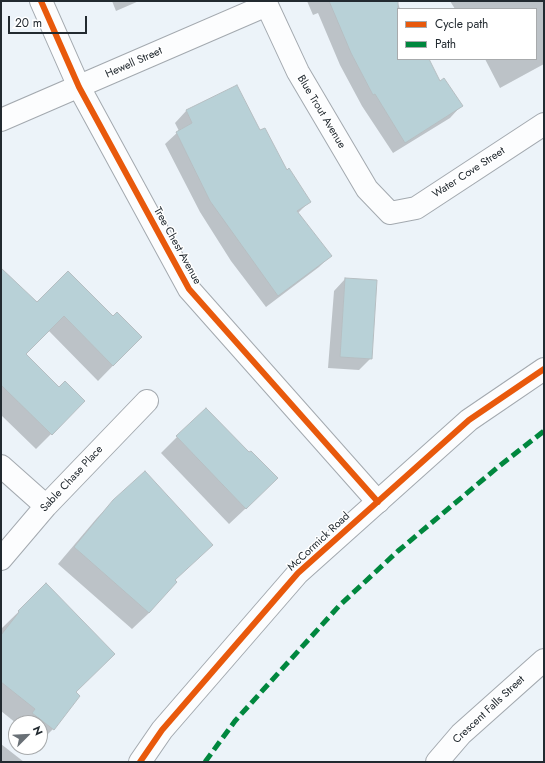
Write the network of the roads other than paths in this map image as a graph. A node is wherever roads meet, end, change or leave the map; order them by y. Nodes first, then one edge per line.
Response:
1 (41, 1) edge
2 (266, 3) edge
3 (79, 87) junction
4 (1, 120) edge
5 (544, 124) edge
6 (390, 213) joint
7 (544, 369) edge
8 (147, 401) dead end
9 (1, 466) edge
10 (378, 502) junction
11 (46, 506) junction
12 (1, 559) edge
13 (544, 660) edge
14 (140, 762) edge
15 (437, 762) edge

1 - 3 street, Tree Chest Avenue
2 - 3 street, Hewell Street
2 - 6 street, Blue Trout Avenue
3 - 4 street, Hewell Street
3 - 10 street, Tree Chest Avenue
5 - 6 street, Water Cove Street
7 - 10 street, McCormick Road
8 - 11 street, Sable Chase Place
9 - 11 street
10 - 14 street, McCormick Road
11 - 12 street, Sable Chase Place
13 - 15 street, Crescent Falls Street

